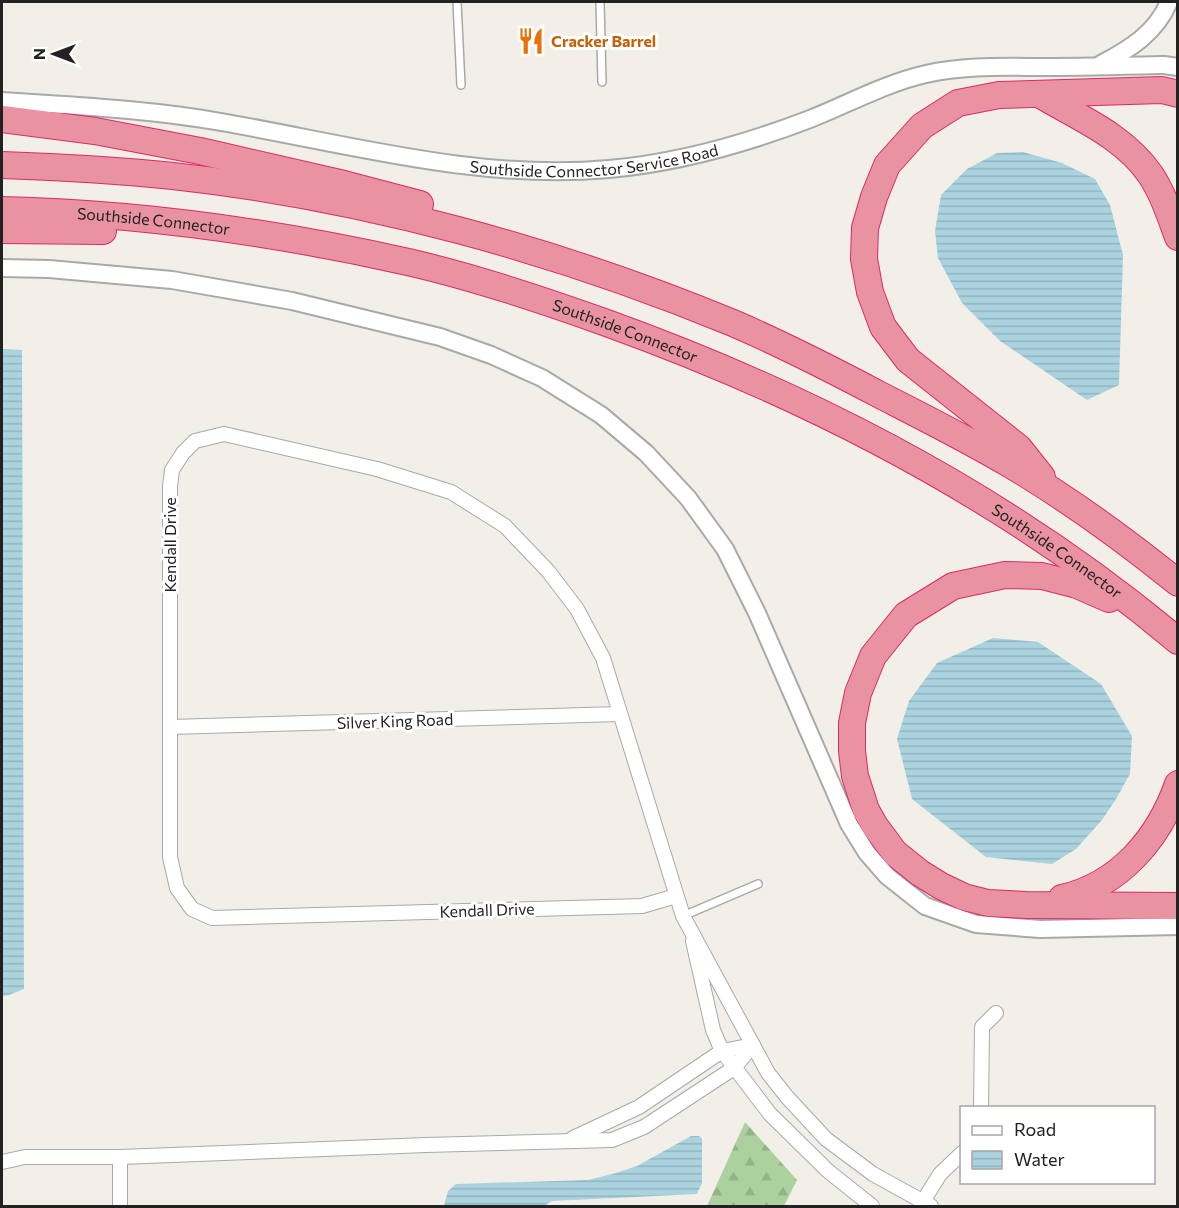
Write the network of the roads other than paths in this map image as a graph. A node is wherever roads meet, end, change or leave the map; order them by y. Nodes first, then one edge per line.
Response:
1 (457, 2) edge
2 (600, 2) edge
3 (1169, 2) edge
4 (1096, 66) junction
5 (1178, 68) edge
6 (602, 82) dead end
7 (460, 85) dead end
8 (1038, 93) junction
9 (1178, 94) edge
10 (2, 101) edge
11 (2, 119) edge
12 (2, 165) edge
13 (2, 210) edge
14 (2, 230) edge
15 (1178, 237) edge
16 (523, 248) junction
17 (2, 268) edge
18 (473, 280) junction
19 (1051, 489) junction
20 (1178, 582) edge
21 (1134, 606) junction
22 (1178, 641) edge
23 (619, 714) junction
24 (170, 727) junction
25 (1178, 784) edge
26 (758, 884) dead end
27 (676, 896) junction
28 (1027, 905) junction
29 (1178, 906) edge
30 (686, 920) junction
31 (1178, 926) edge
32 (996, 1012) dead end
33 (753, 1044) junction
34 (722, 1051) junction
35 (734, 1068) junction
36 (981, 1106) edge
37 (566, 1141) junction
38 (960, 1156) edge
39 (120, 1157) junction
40 (2, 1162) edge
41 (925, 1205) edge
42 (120, 1206) edge
43 (872, 1206) edge

1 - 7 lane
2 - 6 lane
3 - 4 street
4 - 5 street, Southside Connector Service Road
4 - 10 street, Southside Connector Service Road
8 - 9 highway
8 - 15 highway
8 - 19 highway
11 - 16 highway
12 - 16 highway
13 - 18 highway, Southside Connector
14 - 18 highway
16 - 19 highway
17 - 31 street
18 - 21 highway, Southside Connector
19 - 20 highway
21 - 22 highway, Southside Connector
21 - 28 highway
23 - 24 street, Silver King Road
23 - 24 street, Kendall Drive
23 - 27 street, Kendall Drive
24 - 27 street, Kendall Drive
25 - 28 highway
26 - 30 lane
27 - 30 street, Kendall Drive
28 - 29 highway
30 - 33 street, Kendall Drive
30 - 34 street, Kendall Drive
32 - 36 street
33 - 34 street
33 - 35 street
33 - 41 street, Kendall Drive
34 - 35 street, Kendall Drive
34 - 37 street
35 - 37 street
35 - 43 street, Kendall Drive
37 - 39 street
38 - 41 street
39 - 40 street
39 - 42 street

